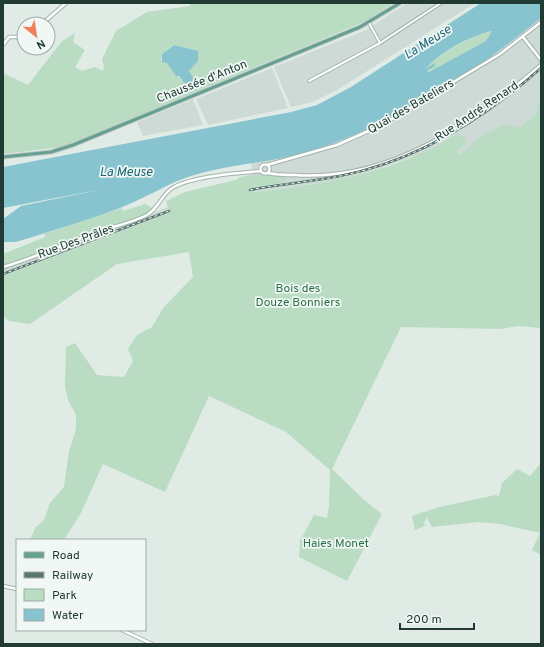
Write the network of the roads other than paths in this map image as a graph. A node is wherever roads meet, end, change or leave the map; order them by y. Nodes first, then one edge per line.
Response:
1 (66, 3) edge
2 (400, 3) edge
3 (442, 3) edge
4 (51, 16) edge
5 (541, 22) edge
6 (369, 23) junction
7 (16, 37) edge
8 (523, 37) junction
9 (380, 43) junction
10 (3, 46) edge
11 (541, 60) edge
12 (541, 65) edge
13 (309, 80) dead end
14 (3, 157) edge
15 (267, 165) junction
16 (261, 171) junction
17 (268, 173) junction
18 (3, 267) edge
19 (3, 586) edge
20 (16, 589) edge
21 (124, 631) edge
22 (152, 644) edge

1 - 4 street
2 - 6 main road, Chaussée d'Anton
3 - 9 street
5 - 8 street, Quai des Bateliers
6 - 9 street
6 - 14 main road, Chaussée d'Anton
7 - 10 street
8 - 11 street
8 - 15 street, Quai des Bateliers
9 - 13 street
12 - 17 street, Rue André Renard
15 - 16 street
15 - 17 street
16 - 17 street
16 - 18 street, Rue Des Prâles
19 - 20 street
21 - 22 street

